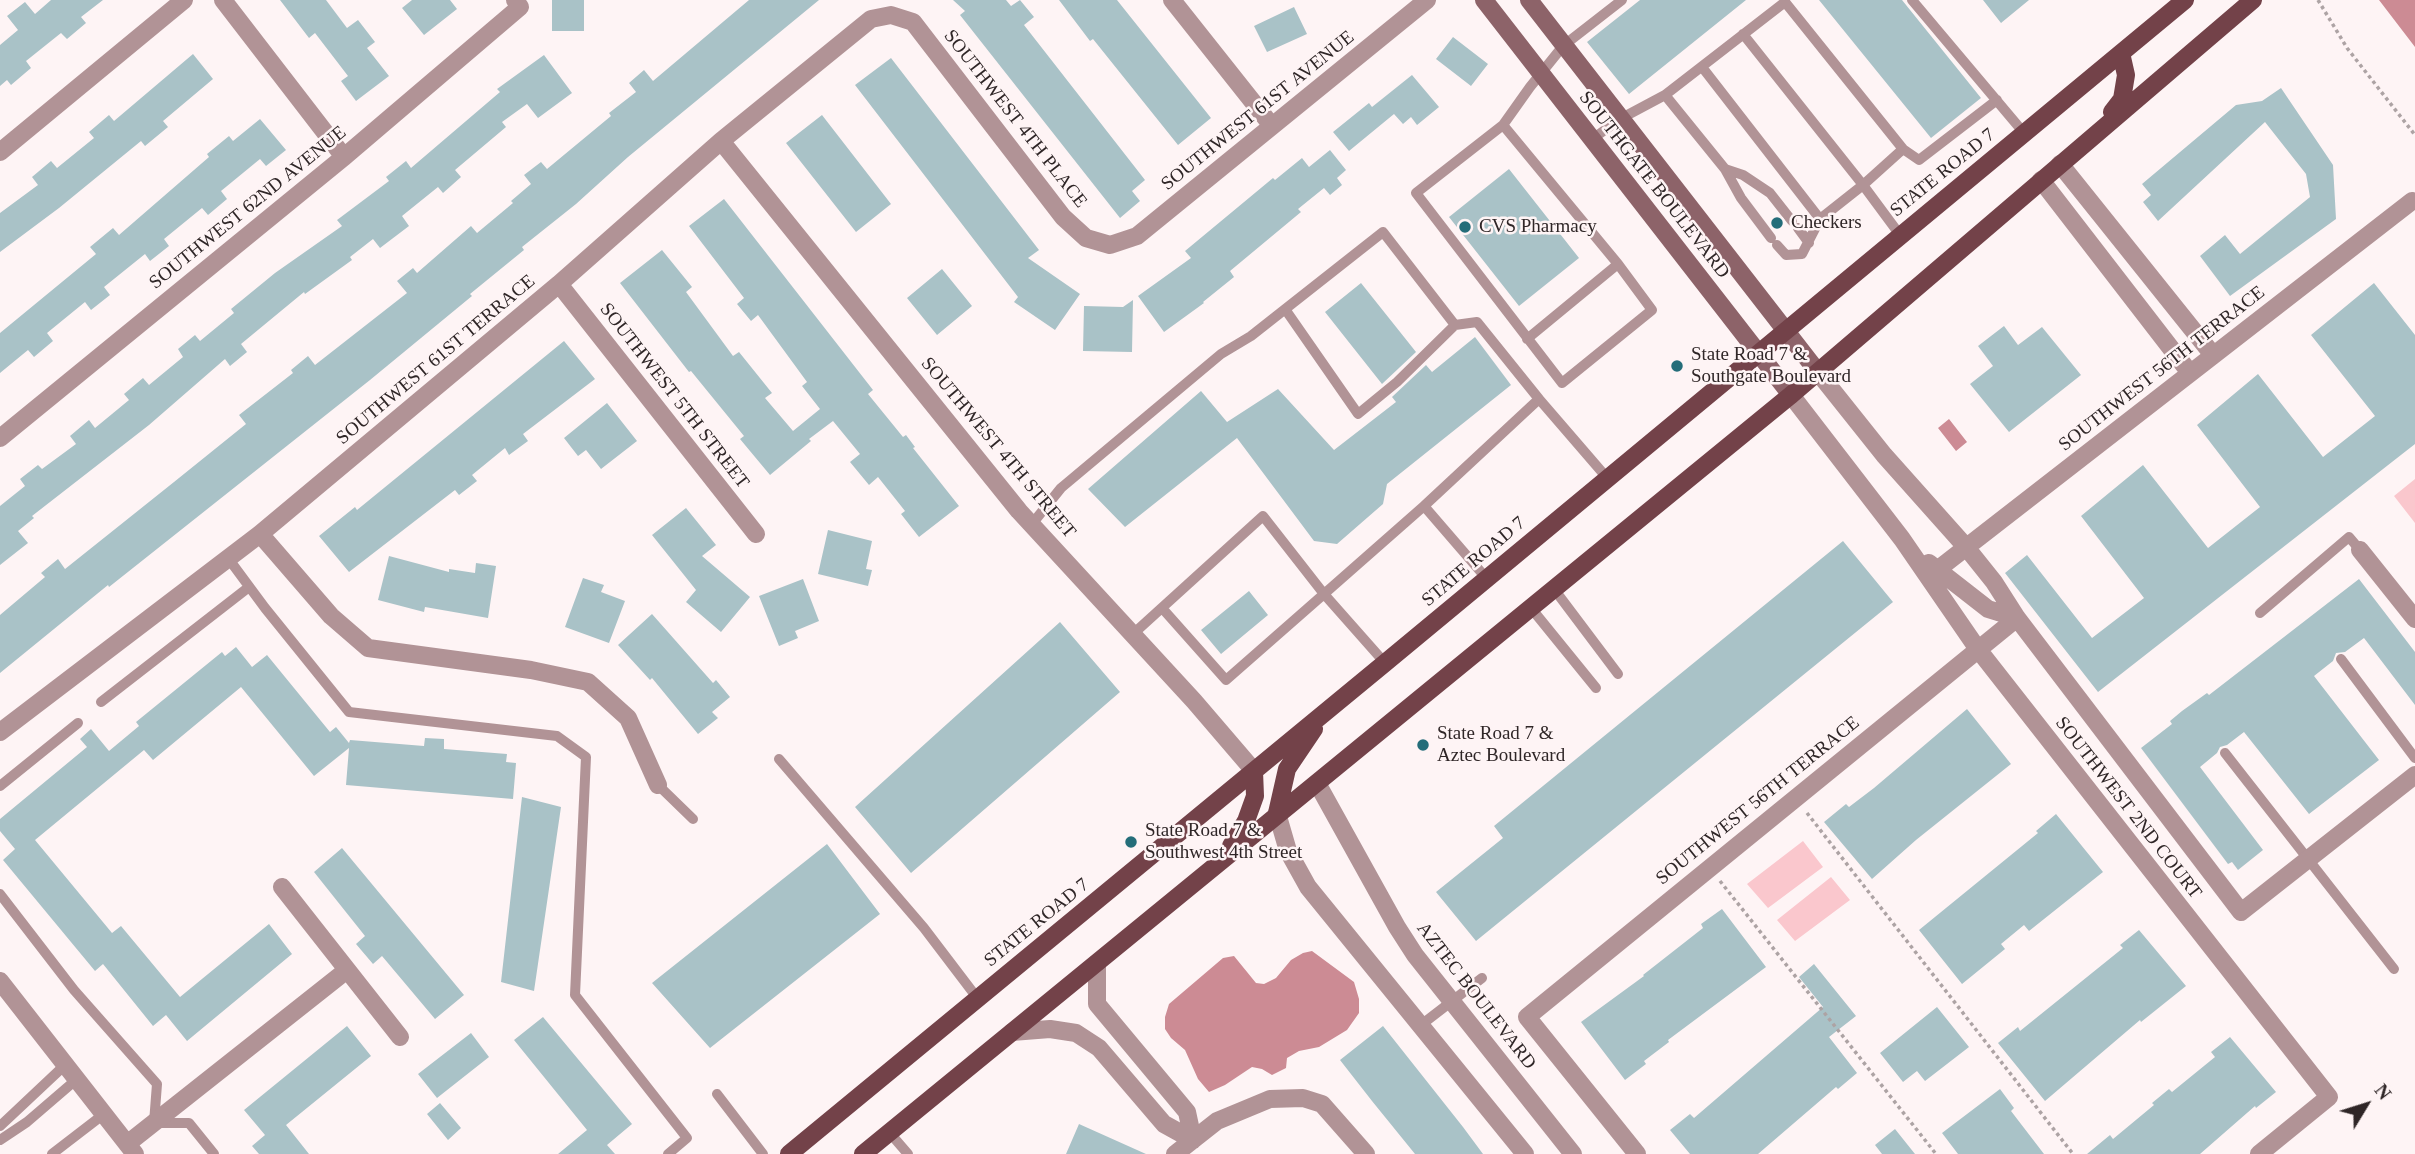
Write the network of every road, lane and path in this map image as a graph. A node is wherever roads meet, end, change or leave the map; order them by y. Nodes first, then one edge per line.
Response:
1 (184, 0) edge
2 (223, 0) edge
3 (1172, 0) edge
4 (1427, 0) edge
5 (1484, 0) edge
6 (1529, 0) edge
7 (1622, 0) edge
8 (1912, 0) edge
9 (2185, 0) edge
10 (2253, 0) edge
11 (2318, 0) edge
12 (518, 3) edge
13 (891, 15) joint
14 (1742, 34) junction
15 (1563, 46) junction
16 (2121, 53) junction
17 (1702, 67) junction
18 (1539, 74) junction
19 (1665, 95) junction
20 (1997, 100) junction
21 (1620, 119) junction
22 (1503, 125) junction
23 (1272, 126) junction
24 (2024, 133) junction
25 (2415, 135) edge
26 (2092, 136) junction
27 (1591, 140) junction
28 (721, 141) junction
29 (1903, 149) junction
30 (0, 152) edge
31 (344, 157) junction
32 (2060, 164) junction
33 (1725, 169) junction
34 (2041, 180) junction
35 (1863, 185) junction
36 (2412, 201) dead end
37 (1820, 219) junction
38 (1900, 235) junction
39 (1809, 243) junction
40 (1110, 245) joint
41 (1618, 264) junction
42 (559, 284) junction
43 (1285, 309) junction
44 (1455, 325) junction
45 (1786, 332) junction
46 (1527, 339) junction
47 (1759, 353) junction
48 (2213, 355) junction
49 (1817, 371) junction
50 (2190, 373) junction
51 (1791, 395) junction
52 (1539, 399) junction
53 (0, 438) edge
54 (1608, 479) junction
55 (1424, 506) junction
56 (1032, 524) junction
57 (260, 534) junction
58 (756, 534) dead end
59 (1902, 539) junction
60 (1966, 547) junction
61 (2360, 550) joint
62 (228, 558) junction
63 (1937, 570) junction
64 (1487, 579) junction
65 (249, 587) junction
66 (1554, 589) junction
67 (1324, 594) junction
68 (1162, 608) junction
69 (1531, 608) junction
70 (2260, 613) dead end
71 (2017, 618) junction
72 (2415, 619) edge
73 (1133, 634) junction
74 (1977, 648) junction
75 (2340, 659) dead end
76 (1385, 663) junction
77 (1618, 674) dead end
78 (1596, 688) dead end
79 (101, 702) dead end
80 (1326, 711) junction
81 (78, 723) dead end
82 (0, 732) edge
83 (2225, 753) dead end
84 (2415, 758) edge
85 (779, 759) dead end
86 (1254, 771) junction
87 (2415, 775) edge
88 (1317, 783) junction
89 (658, 785) joint
90 (0, 786) edge
91 (1794, 798) junction
92 (1278, 813) junction
93 (693, 819) dead end
94 (2308, 859) junction
95 (1221, 861) junction
96 (1709, 868) junction
97 (282, 887) dead end
98 (0, 894) edge
99 (1097, 963) junction
100 (2394, 969) dead end
101 (347, 970) junction
102 (1482, 978) dead end
103 (0, 981) edge
104 (978, 999) junction
105 (1452, 1001) junction
106 (1421, 1025) junction
107 (1012, 1032) junction
108 (400, 1037) dead end
109 (65, 1065) junction
110 (77, 1079) junction
111 (1164, 1084) junction
112 (718, 1094) dead end
113 (1144, 1100) junction
114 (104, 1114) junction
115 (154, 1123) junction
116 (0, 1126) edge
117 (889, 1132) junction
118 (0, 1140) edge
119 (1193, 1140) junction
120 (131, 1149) edge
121 (793, 1151) edge
122 (52, 1154) edge
123 (214, 1154) edge
124 (668, 1154) edge
125 (763, 1154) edge
126 (863, 1154) edge
127 (908, 1154) edge
128 (1175, 1154) edge
129 (1366, 1154) edge
130 (1525, 1154) edge
131 (1573, 1154) edge
132 (1637, 1154) edge
133 (1936, 1154) edge
134 (2073, 1154) edge
135 (2259, 1154) edge

1 - 30 street
2 - 31 street
3 - 23 street
4 - 23 street, SOUTHWEST 61ST AVENUE
5 - 18 main road, SOUTHGATE BOULEVARD
6 - 15 main road, SOUTHGATE BOULEVARD
7 - 15 lane
8 - 20 lane
9 - 16 main road, STATE ROAD 7
10 - 26 main road
11 - 25 path
12 - 31 street, SOUTHWEST 62ND AVENUE
13 - 28 street, SOUTHWEST 61ST TERRACE
13 - 40 street, SOUTHWEST 4TH PLACE
14 - 17 lane
14 - 29 lane
14 - 35 lane
15 - 18 lane
15 - 21 main road, SOUTHGATE BOULEVARD
16 - 24 main road, STATE ROAD 7
16 - 26 main road
17 - 19 lane
17 - 37 lane
18 - 22 lane
18 - 27 main road, SOUTHGATE BOULEVARD
19 - 21 lane
19 - 33 lane
20 - 24 lane
20 - 29 lane
21 - 27 lane
21 - 45 main road, SOUTHGATE BOULEVARD
22 - 41 lane
22 - 46 lane
23 - 40 street, SOUTHWEST 61ST AVENUE
24 - 38 main road, STATE ROAD 7
26 - 32 main road
27 - 47 main road, SOUTHGATE BOULEVARD
28 - 42 street, SOUTHWEST 61ST TERRACE
28 - 56 street, SOUTHWEST 4TH STREET
29 - 35 lane
31 - 53 street, SOUTHWEST 62ND AVENUE
32 - 34 main road
32 - 48 street
33 - 39 lane
33 - 39 lane
34 - 49 main road
34 - 50 street
35 - 37 lane
35 - 38 lane
36 - 48 street, SOUTHWEST 56TH TERRACE
37 - 39 lane
38 - 45 main road, STATE ROAD 7
41 - 46 lane
41 - 46 lane
42 - 57 street, SOUTHWEST 61ST TERRACE
42 - 58 street, SOUTHWEST 5TH STREET
43 - 44 lane
43 - 44 lane
43 - 56 lane
44 - 52 lane
45 - 47 main road, STATE ROAD 7
45 - 49 main road, SOUTHGATE BOULEVARD
47 - 51 main road, SOUTHGATE BOULEVARD
47 - 54 main road, STATE ROAD 7
48 - 50 street, SOUTHWEST 56TH TERRACE
49 - 51 main road
49 - 60 street, SOUTHWEST 2ND COURT
50 - 60 street, SOUTHWEST 56TH TERRACE
51 - 59 street, SOUTHWEST 2ND COURT
51 - 66 main road
52 - 54 lane
52 - 55 lane
54 - 64 main road, STATE ROAD 7
55 - 64 lane
55 - 67 lane
56 - 73 street, SOUTHWEST 4TH STREET
57 - 62 street, SOUTHWEST 61ST TERRACE
57 - 89 street
59 - 63 street, SOUTHWEST 2ND COURT
59 - 74 street, SOUTHWEST 2ND COURT
60 - 63 street, SOUTHWEST 56TH TERRACE
60 - 71 street, SOUTHWEST 2ND COURT
61 - 70 lane
61 - 72 street
62 - 65 lane
62 - 82 street, SOUTHWEST 61ST TERRACE
63 - 71 street, SOUTHWEST 2ND COURT
64 - 76 main road, STATE ROAD 7
65 - 79 lane
65 - 124 lane
66 - 69 main road
66 - 77 lane
67 - 68 lane
67 - 68 lane
67 - 76 lane
68 - 73 lane
69 - 78 lane
69 - 88 main road
71 - 74 street, SOUTHWEST 56TH TERRACE
71 - 94 street, SOUTHWEST 2ND COURT
73 - 86 street, SOUTHWEST 4TH STREET
74 - 91 street, SOUTHWEST 56TH TERRACE
74 - 135 street, SOUTHWEST 2ND COURT
75 - 84 lane
76 - 80 main road, STATE ROAD 7
80 - 86 main road, STATE ROAD 7
80 - 92 main road
81 - 90 lane
83 - 94 lane
85 - 104 lane
86 - 95 main road
86 - 104 main road, STATE ROAD 7
87 - 94 street
88 - 92 main road
88 - 105 street, AZTEC BOULEVARD
89 - 93 lane
91 - 96 street, SOUTHWEST 56TH TERRACE
91 - 134 path
92 - 95 main road
92 - 106 street
94 - 100 lane
95 - 99 main road
96 - 132 street, SOUTHWEST 56TH TERRACE
96 - 133 path
97 - 101 street
98 - 115 lane
99 - 107 main road
99 - 111 street
101 - 108 street
101 - 115 street
102 - 105 lane
103 - 109 street
104 - 121 main road, STATE ROAD 7
105 - 106 lane
105 - 131 street, AZTEC BOULEVARD
106 - 130 street
107 - 113 street
107 - 117 main road
109 - 110 street
109 - 116 lane
110 - 114 street
110 - 118 lane
111 - 113 lane
111 - 119 street
112 - 125 lane
113 - 119 street
114 - 120 street
114 - 122 lane
115 - 120 street
115 - 123 lane
117 - 126 main road
117 - 127 lane
119 - 128 street
119 - 129 street

